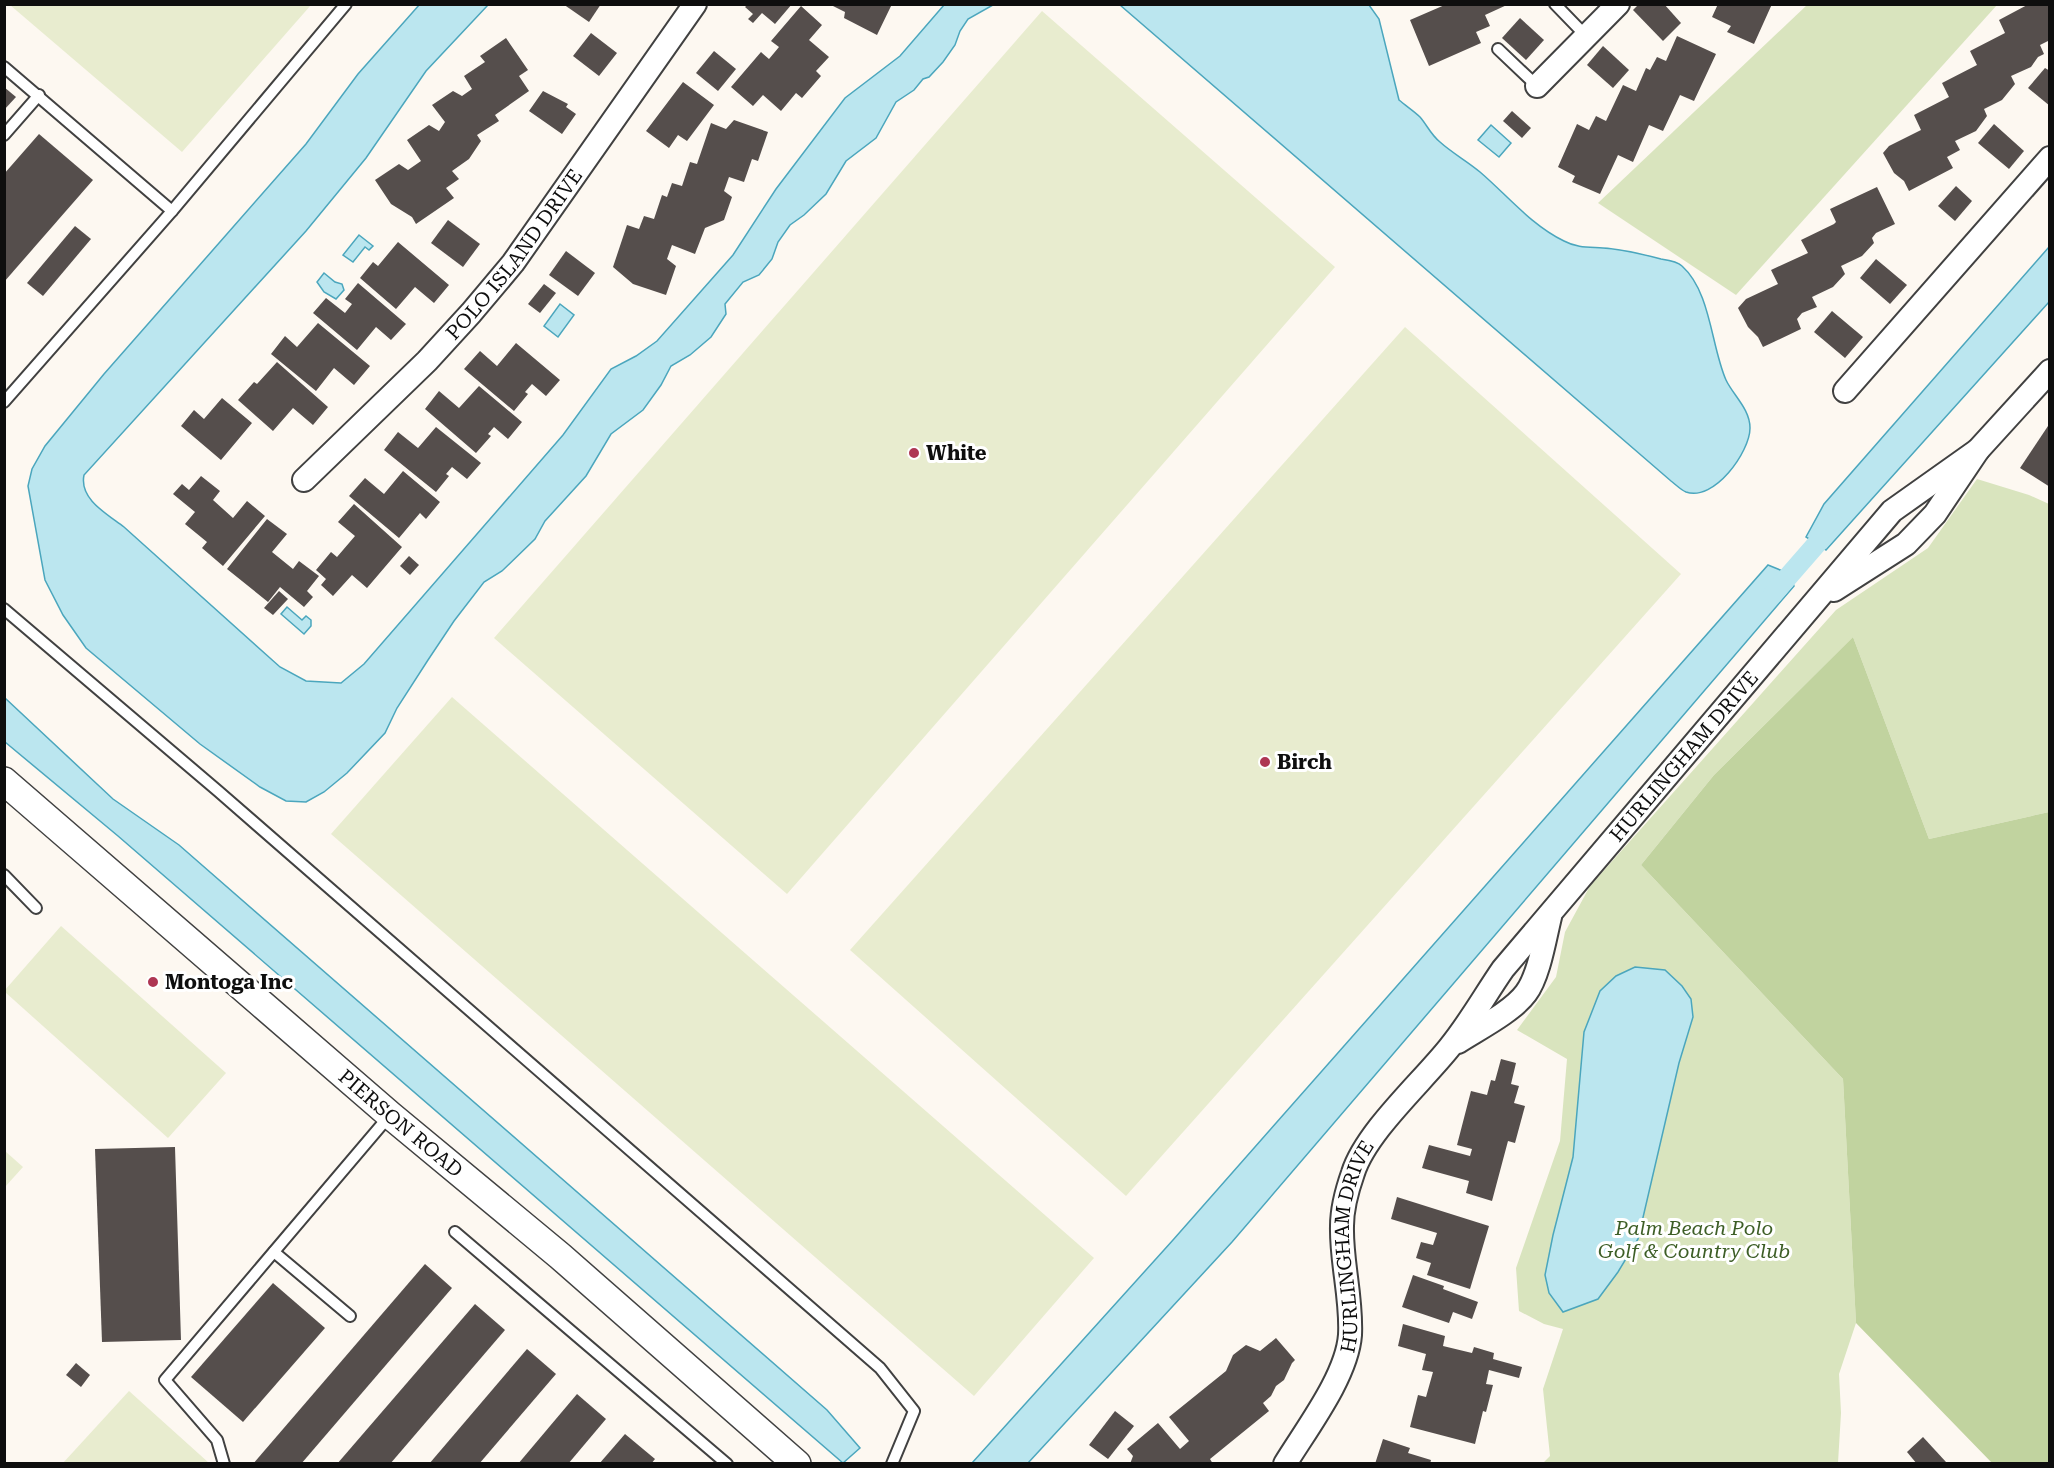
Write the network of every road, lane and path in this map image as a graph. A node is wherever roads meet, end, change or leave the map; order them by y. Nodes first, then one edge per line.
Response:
1 (346, 4) edge
2 (695, 4) edge
3 (1555, 4) edge
4 (1618, 4) edge
5 (1586, 36) junction
6 (1498, 49) dead end
7 (4, 67) edge
8 (1537, 86) joint
9 (39, 95) junction
10 (4, 135) edge
11 (2049, 158) edge
12 (172, 211) junction
13 (2049, 371) edge
14 (1845, 391) dead end
15 (4, 402) edge
16 (1978, 450) junction
17 (304, 480) dead end
18 (1816, 601) junction
19 (4, 609) edge
20 (4, 781) edge
21 (4, 875) edge
22 (36, 908) dead end
23 (1551, 912) junction
24 (1450, 1046) junction
25 (390, 1115) junction
26 (455, 1232) dead end
27 (274, 1252) junction
28 (350, 1316) dead end
29 (791, 1462) edge
30 (225, 1464) edge
31 (727, 1464) edge
32 (892, 1464) edge
33 (1286, 1464) edge

1 - 12 lane
2 - 17 street, POLO ISLAND DRIVE
3 - 5 lane
4 - 5 street
5 - 8 street
6 - 8 lane
7 - 9 lane
9 - 10 lane
9 - 12 lane
11 - 14 street
12 - 15 lane
13 - 16 street, HURLINGHAM DRIVE
16 - 18 street, HURLINGHAM DRIVE
16 - 18 street, HURLINGHAM DRIVE
18 - 23 street, HURLINGHAM DRIVE
19 - 32 lane
20 - 25 street, PIERSON ROAD
21 - 22 lane
23 - 24 street, HURLINGHAM DRIVE
23 - 24 street, HURLINGHAM DRIVE
24 - 33 street, HURLINGHAM DRIVE
25 - 27 lane
25 - 29 street, PIERSON ROAD
26 - 31 lane
27 - 28 lane
27 - 30 lane

